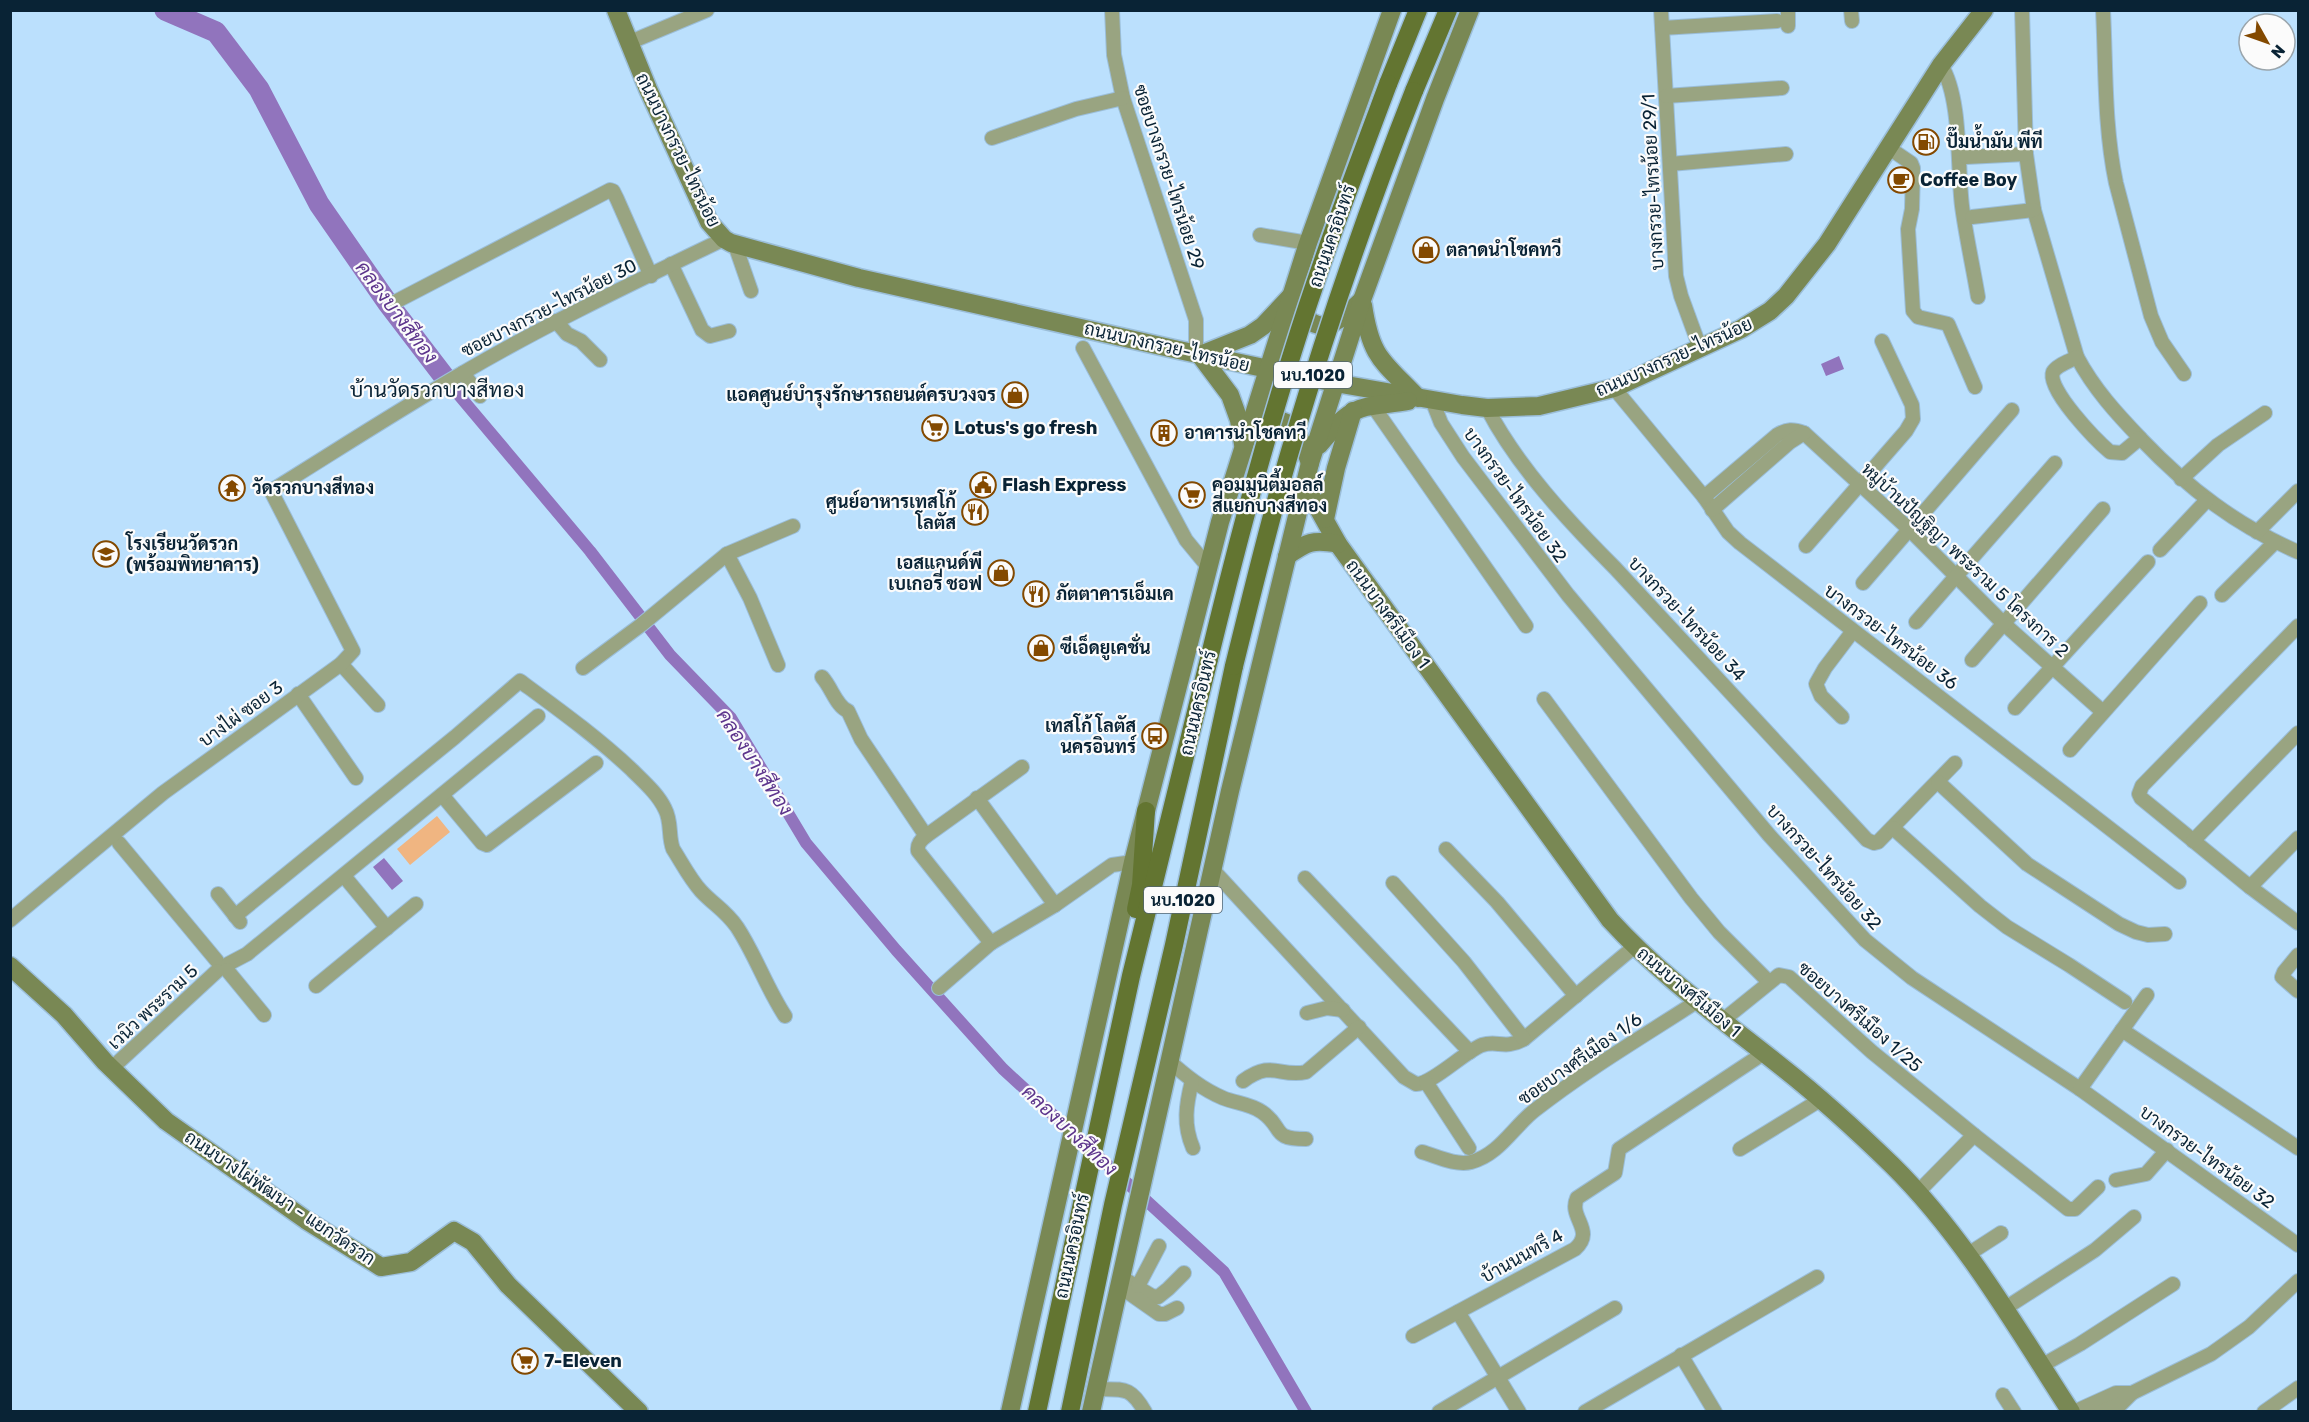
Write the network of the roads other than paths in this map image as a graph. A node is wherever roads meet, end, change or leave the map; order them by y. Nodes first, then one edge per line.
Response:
1 (616, 10) edge
2 (707, 10) edge
3 (1112, 10) edge
4 (1392, 10) edge
5 (1418, 10) edge
6 (1448, 10) edge
7 (1470, 10) edge
8 (1661, 10) edge
9 (1788, 10) edge
10 (1984, 10) edge
11 (2022, 10) edge
12 (2103, 10) edge
13 (1662, 27) junction
14 (628, 43) junction
15 (1941, 65) junction
16 (1782, 88) dead end
17 (1666, 96) junction
18 (1123, 98) junction
19 (992, 138) dead end
20 (1889, 148) junction
21 (1786, 154) dead end
22 (2026, 154) junction
23 (1966, 157) dead end
24 (1670, 164) junction
25 (2034, 210) junction
26 (1972, 217) dead end
27 (1260, 235) dead end
28 (729, 242) junction
29 (1308, 243) junction
30 (671, 264) junction
31 (651, 276) junction
32 (751, 291) dead end
33 (1292, 295) junction
34 (1978, 297) dead end
35 (1362, 300) junction
36 (395, 302) dead end
37 (556, 321) junction
38 (729, 331) dead end
39 (1882, 341) dead end
40 (1083, 348) dead end
41 (1700, 348) junction
42 (1198, 355) junction
43 (2077, 357) junction
44 (600, 360) dead end
45 (1268, 369) junction
46 (460, 374) junction
47 (2184, 374) dead end
48 (1335, 383) junction
49 (1975, 387) dead end
50 (1614, 388) junction
51 (480, 396) dead end
52 (1425, 399) junction
53 (1373, 406) junction
54 (1487, 408) junction
55 (2012, 410) dead end
56 (1353, 411) junction
57 (2265, 413) dead end
58 (1804, 433) junction
59 (2140, 438) junction
60 (1244, 449) junction
61 (1312, 458) junction
62 (2055, 463) dead end
63 (2181, 479) junction
64 (1858, 484) junction
65 (1305, 485) junction
66 (2298, 491) edge
67 (1704, 497) junction
68 (2207, 500) junction
69 (2103, 508) dead end
70 (1712, 510) junction
71 (1325, 519) junction
72 (792, 526) dead end
73 (1908, 529) junction
74 (2257, 532) junction
75 (2275, 542) junction
76 (1338, 544) junction
77 (1806, 546) dead end
78 (2160, 550) dead end
79 (2298, 552) edge
80 (727, 554) junction
81 (1287, 556) junction
82 (2148, 562) dead end
83 (1209, 568) junction
84 (1955, 577) junction
85 (1863, 583) dead end
86 (2222, 595) dead end
87 (2200, 603) dead end
88 (1916, 622) dead end
89 (2003, 623) junction
90 (1526, 626) dead end
91 (2298, 626) edge
92 (1853, 631) junction
93 (1972, 660) dead end
94 (341, 664) junction
95 (778, 665) dead end
96 (2052, 667) junction
97 (583, 668) dead end
98 (822, 677) dead end
99 (298, 694) junction
100 (1544, 699) dead end
101 (378, 705) dead end
102 (2015, 708) dead end
103 (2103, 712) junction
104 (538, 716) dead end
105 (1842, 717) dead end
106 (2298, 734) edge
107 (2070, 750) dead end
108 (596, 763) dead end
109 (1955, 764) dead end
110 (1022, 767) dead end
111 (356, 778) dead end
112 (1938, 782) junction
113 (442, 795) junction
114 (977, 798) junction
115 (1146, 811) junction
116 (1893, 828) junction
117 (926, 836) junction
118 (2298, 838) edge
119 (2193, 841) junction
120 (119, 843) dead end
121 (1446, 849) dead end
122 (1133, 862) junction
123 (1213, 870) junction
124 (344, 876) junction
125 (1305, 878) dead end
126 (2179, 882) dead end
127 (1393, 883) dead end
128 (2250, 887) junction
129 (218, 894) dead end
130 (416, 904) dead end
131 (1055, 905) junction
132 (10, 920) edge
133 (2298, 923) edge
134 (387, 928) junction
135 (2165, 934) dead end
136 (991, 944) junction
137 (1634, 947) junction
138 (2298, 955) edge
139 (10, 966) edge
140 (222, 967) junction
141 (1131, 976) junction
142 (1768, 981) junction
143 (316, 986) dead end
144 (939, 988) dead end
145 (2298, 991) edge
146 (2147, 995) dead end
147 (1576, 996) junction
148 (1696, 1002) junction
149 (2125, 1002) dead end
150 (1343, 1010) junction
151 (1307, 1013) dead end
152 (264, 1015) dead end
153 (785, 1016) dead end
154 (1722, 1022) junction
155 (1359, 1028) junction
156 (2122, 1030) junction
157 (1524, 1039) junction
158 (1470, 1052) junction
159 (1764, 1053) junction
160 (1169, 1061) junction
161 (112, 1068) junction
162 (1244, 1080) dead end
163 (1192, 1081) junction
164 (1423, 1084) junction
165 (2080, 1089) junction
166 (1820, 1100) junction
167 (1974, 1136) junction
168 (1306, 1139) dead end
169 (1193, 1148) dead end
170 (1469, 1148) dead end
171 (2298, 1148) edge
172 (1740, 1149) dead end
173 (2167, 1150) junction
174 (1422, 1152) dead end
175 (2116, 1180) dead end
176 (2098, 1186) dead end
177 (1918, 1192) junction
178 (2134, 1217) dead end
179 (2001, 1233) dead end
180 (2298, 1245) edge
181 (1159, 1246) dead end
182 (1967, 1255) junction
183 (1184, 1273) dead end
184 (1817, 1276) dead end
185 (1120, 1281) junction
186 (2298, 1281) edge
187 (2173, 1284) dead end
188 (1138, 1286) junction
189 (1177, 1308) dead end
190 (1615, 1308) dead end
191 (2004, 1309) junction
192 (1458, 1312) junction
193 (1413, 1336) dead end
194 (1681, 1355) junction
195 (2041, 1366) junction
196 (1497, 1376) junction
197 (2298, 1388) edge
198 (1095, 1389) junction
199 (2132, 1393) junction
200 (2003, 1395) dead end
201 (1071, 1410) edge
202 (2265, 1411) edge
203 (639, 1412) edge
204 (1010, 1412) edge
205 (1037, 1412) edge
206 (1091, 1412) edge
207 (1144, 1412) edge
208 (1439, 1412) edge
209 (1519, 1412) edge
210 (1585, 1412) edge
211 (1715, 1412) edge
212 (2014, 1412) edge
213 (2072, 1412) edge
214 (2101, 1412) edge

1 - 14 main road, ถนนบางกรวย-ไทรน้อย
2 - 14 street
3 - 18 street, ซอยบางกรวย-ไทรน้อย 29
4 - 29 main road, ถนนนครอินทร์ / นบ.1020
5 - 141 main road, ถนนนครอินทร์ / นบ.1020, bridge
6 - 201 main road, ถนนนครอินทร์ / นบ.1020, bridge
7 - 35 main road, นบ.1020
8 - 13 street, บางกรวย-ไทรน้อย 29/1
9 - 13 street
10 - 15 main road, ถนนบางกรวย-ไทรน้อย
11 - 22 street
12 - 47 street
13 - 17 street, บางกรวย-ไทรน้อย 29/1
14 - 28 main road, ถนนบางกรวย-ไทรน้อย
15 - 20 main road, ถนนบางกรวย-ไทรน้อย
15 - 34 street
16 - 17 street
17 - 24 street, บางกรวย-ไทรน้อย 29/1
18 - 19 street
18 - 42 street, ซอยบางกรวย-ไทรน้อย 29
20 - 41 main road, ถนนบางกรวย-ไทรน้อย
20 - 49 street
21 - 24 street
22 - 23 street
22 - 25 street
24 - 41 street, บางกรวย-ไทรน้อย 29/1
25 - 26 street
25 - 43 street
27 - 29 street
28 - 30 street, ซอยบางกรวย-ไทรน้อย 30
28 - 32 street
28 - 42 main road, ถนนบางกรวย-ไทรน้อย
29 - 33 main road, ถนนนครอินทร์ / นบ.1020
30 - 31 street, ซอยบางกรวย-ไทรน้อย 30
30 - 38 street
31 - 36 street
31 - 37 street, ซอยบางกรวย-ไทรน้อย 30
33 - 35 main road
33 - 42 main road
33 - 45 main road, ถนนนครอินทร์ / นบ.1020
35 - 48 main road, นบ.1020
35 - 52 main road
37 - 44 street
37 - 46 street, ซอยบางกรวย-ไทรน้อย 30
39 - 64 street
40 - 83 street
41 - 50 main road, ถนนบางกรวย-ไทรน้อย
42 - 45 main road, ถนนบางกรวย-ไทรน้อย
42 - 60 main road
43 - 59 street
43 - 59 street
45 - 48 main road, ถนนบางกรวย-ไทรน้อย
45 - 60 main road, ถนนนครอินทร์ / นบ.1020
46 - 51 street
46 - 94 street, ซอยบางกรวย-ไทรน้อย 30
48 - 52 main road, ถนนบางกรวย-ไทรน้อย
48 - 61 main road, นบ.1020
50 - 54 main road, ถนนบางกรวย-ไทรน้อย
50 - 67 street, บางกรวย-ไทรน้อย 36
52 - 53 main road
52 - 54 main road, ถนนบางกรวย-ไทรน้อย
52 - 165 street, บางกรวย-ไทรน้อย 32
53 - 56 main road
53 - 90 street
54 - 116 street, บางกรวย-ไทรน้อย 34
55 - 73 street
56 - 61 main road
56 - 71 main road
57 - 63 street
58 - 64 street, หมู่บ้านปัญฐิญา พระราม 5 โครงการ 2
58 - 67 street
58 - 70 street
59 - 63 street
60 - 61 main road
60 - 83 main road, ถนนนครอินทร์ / นบ.1020
61 - 65 main road, นบ.1020
62 - 84 street
63 - 68 street
64 - 73 street, หมู่บ้านปัญฐิญา พระราม 5 โครงการ 2
64 - 77 street
65 - 71 main road, ถนนบางศรีเมือง 1
65 - 81 main road, นบ.1020
66 - 74 street
67 - 70 street, บางกรวย-ไทรน้อย 36
68 - 74 street
68 - 78 street
69 - 89 street
70 - 92 street, บางกรวย-ไทรน้อย 36
71 - 76 main road, ถนนบางศรีเมือง 1
72 - 80 street
73 - 84 street, หมู่บ้านปัญฐิญา พระราม 5 โครงการ 2
73 - 85 street
74 - 75 street
75 - 79 street
75 - 86 street
76 - 81 main road, ถนนบางศรีเมือง 1
76 - 137 main road, ถนนบางศรีเมือง 1
80 - 95 street
80 - 97 street
81 - 123 main road, นบ.1020
82 - 96 street
83 - 115 main road, ถนนนครอินทร์ / นบ.1020
84 - 88 street
84 - 89 street, หมู่บ้านปัญฐิญา พระราม 5 โครงการ 2
87 - 103 street
89 - 93 street
89 - 96 street, หมู่บ้านปัญฐิญา พระราม 5 โครงการ 2
91 - 119 street
92 - 105 street
92 - 126 street, บางกรวย-ไทรน้อย 36
94 - 99 street, บางไผ่ ซอย 3
94 - 101 street
96 - 102 street
96 - 103 street, หมู่บ้านปัญฐิญา พระราม 5 โครงการ 2
98 - 117 street
99 - 111 street
99 - 132 street, บางไผ่ ซอย 3
100 - 142 street
103 - 107 street
104 - 113 street, เวนิว พระราม 5
106 - 119 street
108 - 113 street
109 - 112 street
110 - 114 street
112 - 116 street
112 - 135 street
113 - 124 street, เวนิว พระราม 5
114 - 117 street
114 - 131 street
115 - 122 main road, ถนนนครอินทร์ / นบ.1020
115 - 141 main road
116 - 149 street
117 - 136 street
118 - 128 street
119 - 128 street
120 - 140 street
121 - 147 street
122 - 131 street
122 - 204 main road, ถนนนครอินทร์ / นบ.1020
123 - 150 street
123 - 160 main road, นบ.1020
124 - 134 street
124 - 140 street, เวนิว พระราม 5
125 - 158 street
127 - 157 street
128 - 133 street
129 - 153 street
130 - 134 street
131 - 136 street
134 - 143 street
136 - 144 street
137 - 147 street
137 - 148 main road, ถนนบางศรีเมือง 1
138 - 145 street
139 - 161 main road, ถนนบางไผ่พัฒนา - แยกวัดรวก
140 - 152 street
140 - 161 street, เวนิว พระราม 5
141 - 205 main road, ถนนนครอินทร์ / นบ.1020
142 - 154 street, ซอยบางศรีเมือง 1/25
142 - 167 street, ซอยบางศรีเมือง 1/25
146 - 156 street
147 - 157 street
148 - 154 main road, ถนนบางศรีเมือง 1
148 - 174 street, ซอยบางศรีเมือง 1/6
150 - 151 street
150 - 155 street
154 - 159 main road, ถนนบางศรีเมือง 1
155 - 162 street
155 - 164 street
156 - 165 street
156 - 171 street
157 - 158 street
158 - 164 street
159 - 166 main road, ถนนบางศรีเมือง 1
159 - 192 street, บ้านนนทรี 4
160 - 163 street
160 - 185 main road, นบ.1020
161 - 203 main road, ถนนบางไผ่พัฒนา - แยกวัดรวก
163 - 168 street
163 - 169 street
164 - 170 street
165 - 173 street, บางกรวย-ไทรน้อย 32
166 - 172 street
166 - 177 main road, ถนนบางศรีเมือง 1
167 - 176 street
167 - 177 street
173 - 175 street
173 - 180 street, บางกรวย-ไทรน้อย 32
177 - 182 main road, ถนนบางศรีเมือง 1
178 - 191 street
179 - 182 street
181 - 188 street
182 - 191 main road, ถนนบางศรีเมือง 1
183 - 188 street
184 - 194 street
185 - 188 street
185 - 189 street
185 - 198 main road, นบ.1020
186 - 199 street
187 - 195 street
190 - 196 street
191 - 195 main road, ถนนบางศรีเมือง 1
192 - 193 street, บ้านนนทรี 4
192 - 196 street
194 - 210 street
194 - 211 street
195 - 213 main road, ถนนบางศรีเมือง 1
196 - 208 street
196 - 209 street
197 - 202 street
198 - 206 main road, นบ.1020
198 - 207 street
199 - 213 street
199 - 214 street
200 - 212 street

